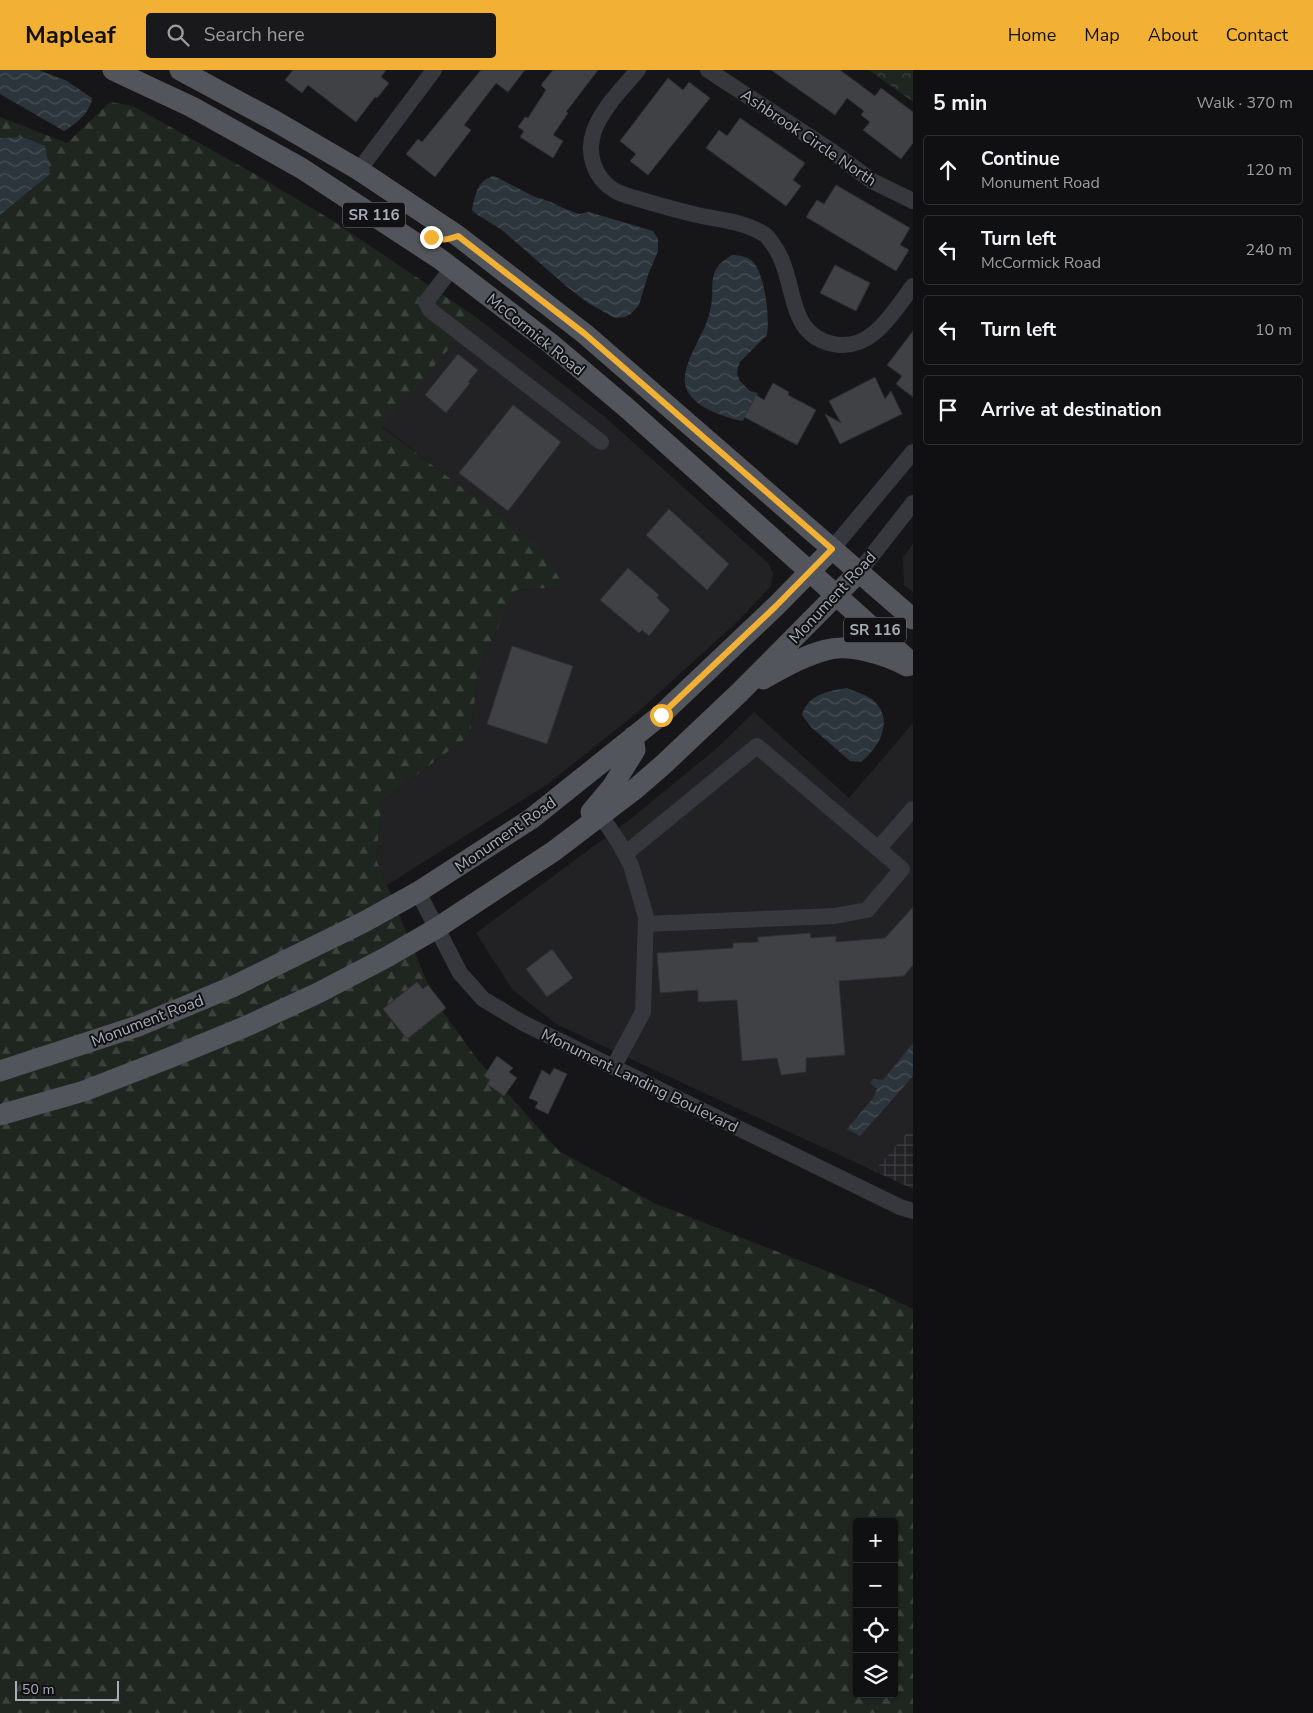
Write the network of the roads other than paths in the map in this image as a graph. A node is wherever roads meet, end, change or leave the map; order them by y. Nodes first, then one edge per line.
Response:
1 (117, 70) edge
2 (180, 70) edge
3 (638, 70) edge
4 (708, 70) edge
5 (431, 71) edge
6 (204, 83) junction
7 (169, 96) junction
8 (301, 168) junction
9 (359, 170) junction
10 (913, 201) edge
11 (458, 236) junction
12 (452, 268) junction
13 (913, 286) edge
14 (594, 342) junction
15 (601, 442) dead end
16 (913, 452) edge
17 (913, 503) edge
18 (832, 549) junction
19 (810, 571) junction
20 (859, 572) junction
21 (836, 596) junction
22 (913, 620) edge
23 (913, 664) edge
24 (913, 670) edge
25 (739, 693) junction
26 (633, 737) junction
27 (913, 808) edge
28 (601, 816) junction
29 (878, 849) junction
30 (554, 851) junction
31 (625, 854) junction
32 (418, 892) junction
33 (646, 924) junction
34 (437, 928) junction
35 (614, 1066) junction
36 (0, 1071) edge
37 (0, 1115) edge
38 (913, 1211) edge

1 - 7 main road, McCormick Road / SR 116
2 - 6 main road, McCormick Road / SR 116
3 - 13 street
4 - 10 street, Ashbrook Circle North
5 - 9 street
6 - 7 main road
6 - 9 main road, McCormick Road / SR 116
7 - 8 main road, McCormick Road / SR 116
8 - 11 main road
8 - 12 main road, McCormick Road / SR 116
9 - 11 main road, McCormick Road / SR 116
11 - 14 main road, McCormick Road / SR 116
12 - 14 main road
12 - 15 street
12 - 19 main road, McCormick Road / SR 116
14 - 18 main road, McCormick Road / SR 116
16 - 18 street, Monument Road
17 - 20 street, Monument Road
18 - 19 main road, Monument Road
18 - 20 main road, McCormick Road / SR 116
19 - 21 main road, McCormick Road / SR 116
19 - 26 main road, Monument Road
20 - 21 main road, Monument Road
20 - 22 main road, McCormick Road / SR 116
21 - 23 main road, McCormick Road / SR 116
21 - 25 main road, Monument Road
24 - 25 main road
25 - 28 main road, Monument Road
26 - 30 main road
26 - 32 main road, Monument Road
27 - 29 street
28 - 30 main road, Monument Road
28 - 31 street
29 - 31 street
29 - 33 street
30 - 34 main road, Monument Road
31 - 33 street
32 - 34 street, Monument Landing Boulevard
32 - 36 main road, Monument Road
33 - 35 street
34 - 35 street, Monument Landing Boulevard
34 - 37 main road, Monument Road
35 - 38 street, Monument Landing Boulevard

